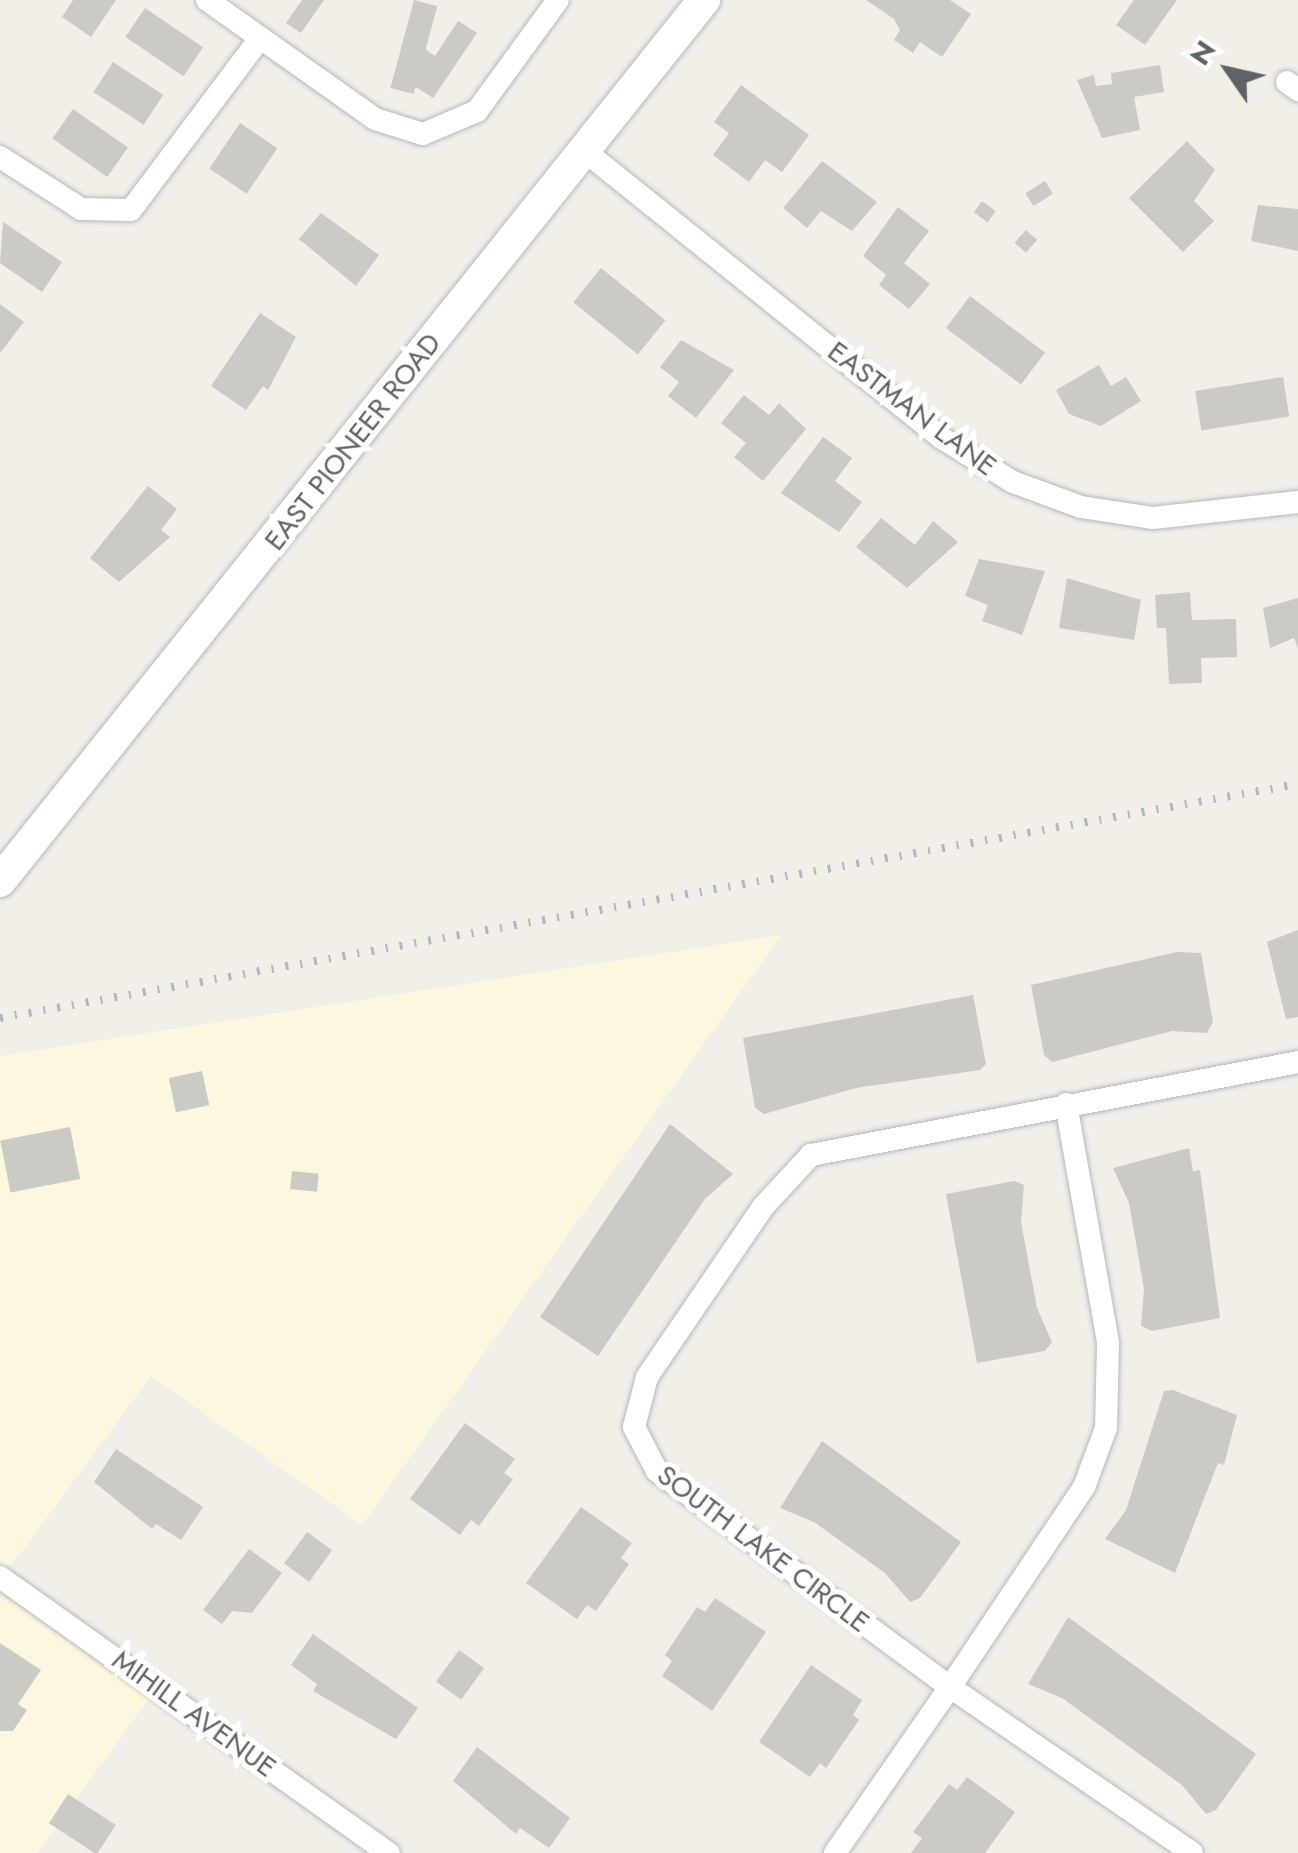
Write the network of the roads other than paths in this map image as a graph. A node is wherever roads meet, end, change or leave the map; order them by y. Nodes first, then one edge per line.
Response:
1 (207, 0) edge
2 (558, 0) edge
3 (703, 0) edge
4 (258, 41) junction
5 (586, 152) junction
6 (3, 165) edge
7 (1298, 502) edge
8 (0, 881) edge
9 (1298, 1062) edge
10 (1066, 1104) junction
11 (0, 1576) edge
12 (950, 1687) junction
13 (389, 1853) edge
14 (835, 1853) edge
15 (1192, 1853) edge

1 - 4 street
2 - 4 street
3 - 5 main road, EAST PIONEER ROAD
4 - 6 street
5 - 7 street, EASTMAN LANE
5 - 8 main road, EAST PIONEER ROAD
9 - 10 street, SOUTH LAKE CIRCLE
10 - 12 street
10 - 12 street, SOUTH LAKE CIRCLE
11 - 13 street, MIHILL AVENUE
12 - 14 street
12 - 15 street, SOUTH LAKE CIRCLE

